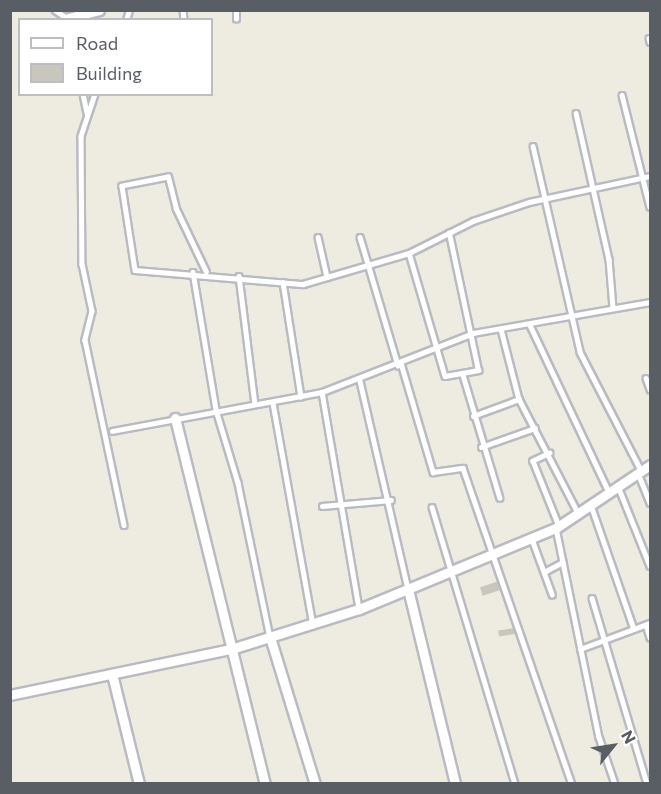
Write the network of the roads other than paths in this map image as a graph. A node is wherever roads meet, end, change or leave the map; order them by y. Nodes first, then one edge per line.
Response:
1 (99, 10) edge
2 (236, 10) edge
3 (72, 18) edge
4 (236, 20) dead end
5 (622, 95) dead end
6 (83, 96) edge
7 (94, 96) edge
8 (576, 113) dead end
9 (87, 116) junction
10 (533, 146) dead end
11 (651, 176) edge
12 (644, 177) junction
13 (593, 188) junction
14 (546, 199) junction
15 (651, 207) edge
16 (449, 233) junction
17 (318, 237) dead end
18 (360, 237) dead end
19 (409, 253) junction
20 (365, 266) junction
21 (193, 272) junction
22 (206, 272) junction
23 (239, 276) junction
24 (327, 277) junction
25 (283, 282) junction
26 (651, 302) edge
27 (614, 308) junction
28 (571, 319) junction
29 (530, 325) junction
30 (501, 328) junction
31 (473, 333) junction
32 (438, 347) junction
33 (399, 364) junction
34 (463, 375) junction
35 (646, 378) dead end
36 (360, 381) junction
37 (651, 389) edge
38 (322, 392) junction
39 (301, 397) junction
40 (519, 399) junction
41 (273, 403) junction
42 (255, 404) junction
43 (216, 410) junction
44 (473, 416) junction
45 (175, 418) junction
46 (535, 428) junction
47 (112, 431) dead end
48 (481, 447) junction
49 (550, 453) junction
50 (651, 465) edge
51 (640, 472) junction
52 (618, 486) junction
53 (609, 492) junction
54 (500, 498) dead end
55 (391, 500) junction
56 (651, 502) edge
57 (339, 503) junction
58 (591, 505) junction
59 (322, 506) dead end
60 (432, 507) dead end
61 (578, 514) junction
62 (124, 525) dead end
63 (558, 527) junction
64 (532, 538) junction
65 (496, 555) junction
66 (563, 562) junction
67 (651, 566) edge
68 (453, 571) junction
69 (544, 572) junction
70 (408, 589) junction
71 (552, 594) dead end
72 (592, 598) dead end
73 (359, 609) junction
74 (648, 624) edge
75 (313, 625) junction
76 (634, 629) junction
77 (270, 637) junction
78 (651, 638) edge
79 (605, 639) junction
80 (231, 649) junction
81 (580, 649) junction
82 (112, 674) junction
83 (10, 695) edge
84 (139, 783) edge
85 (265, 783) edge
86 (315, 783) edge
87 (455, 783) edge
88 (515, 783) edge
89 (572, 783) edge
90 (615, 783) edge
91 (647, 783) edge

1 - 3 street
2 - 4 lane
5 - 12 lane
6 - 9 lane
7 - 9 lane
8 - 13 lane
9 - 62 lane
10 - 14 lane
11 - 12 lane
12 - 13 lane
12 - 15 lane
13 - 14 lane
13 - 27 lane
14 - 16 lane
14 - 28 lane
16 - 19 lane
16 - 31 lane
17 - 24 lane
18 - 20 lane
19 - 20 lane
19 - 32 lane
20 - 24 lane
20 - 33 lane
21 - 22 lane
21 - 22 lane
21 - 43 lane
22 - 23 lane
23 - 25 lane
23 - 42 lane
24 - 25 lane
25 - 39 lane
26 - 27 lane
27 - 28 lane
28 - 29 lane
28 - 51 lane
29 - 30 lane
29 - 53 lane
30 - 31 lane
30 - 40 lane
31 - 32 lane
31 - 34 lane
32 - 33 lane
32 - 34 lane
33 - 36 lane
33 - 65 lane
34 - 44 lane
35 - 37 lane
36 - 38 lane
36 - 55 lane
38 - 39 lane
38 - 57 lane
39 - 41 lane
40 - 44 lane
40 - 46 lane
41 - 42 lane
41 - 75 lane
42 - 43 lane
43 - 45 lane
43 - 77 lane
44 - 48 lane
45 - 47 lane
45 - 80 street
46 - 48 lane
46 - 49 lane
48 - 54 lane
49 - 61 lane
49 - 63 lane
50 - 51 street
51 - 52 street
51 - 56 lane
52 - 53 street
52 - 67 lane
53 - 58 street
55 - 57 lane
55 - 70 lane
57 - 59 lane
57 - 73 lane
58 - 61 street
58 - 76 lane
60 - 68 lane
61 - 63 street
63 - 64 street
63 - 66 lane
64 - 65 street
64 - 69 lane
65 - 68 street
65 - 89 lane
66 - 69 lane
66 - 81 lane
68 - 70 street
68 - 88 lane
69 - 71 lane
70 - 73 street
70 - 87 street
72 - 79 lane
73 - 75 street
74 - 76 lane
74 - 78 lane
75 - 77 street
76 - 79 lane
77 - 80 street
77 - 86 street
79 - 81 lane
79 - 91 lane
80 - 82 street
80 - 85 street
81 - 90 lane
82 - 83 street
82 - 84 street

